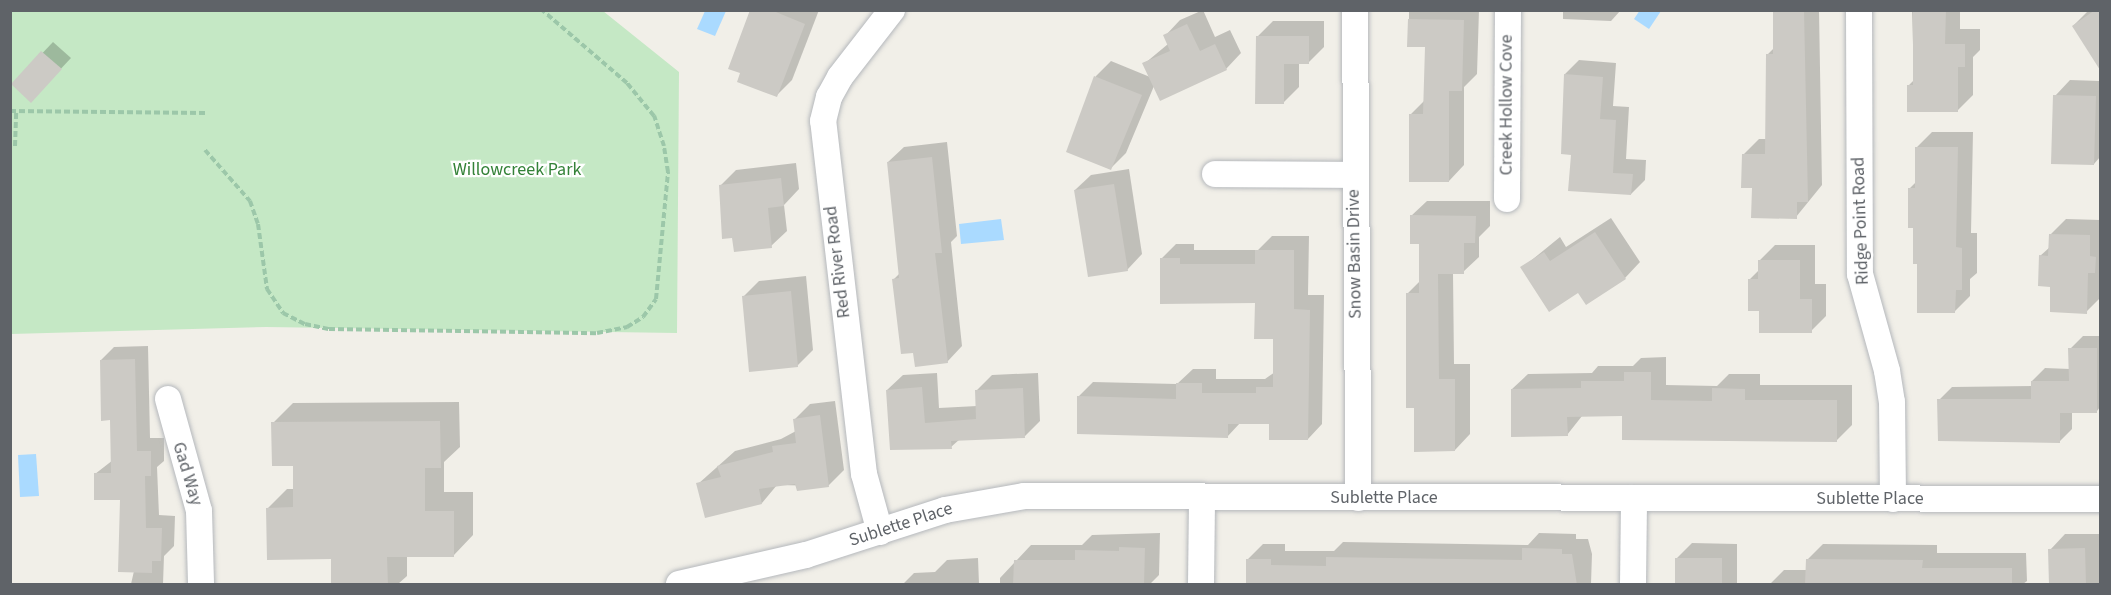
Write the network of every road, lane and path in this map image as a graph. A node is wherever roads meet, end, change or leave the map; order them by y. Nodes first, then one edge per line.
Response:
1 (542, 10) edge
2 (892, 10) edge
3 (1355, 10) edge
4 (1508, 10) edge
5 (1859, 10) edge
6 (13, 111) edge
7 (206, 113) dead end
8 (15, 146) dead end
9 (206, 150) dead end
10 (1215, 174) dead end
11 (1354, 176) junction
12 (1507, 199) dead end
13 (168, 399) dead end
14 (1202, 498) junction
15 (1358, 498) junction
16 (1634, 498) junction
17 (1893, 499) junction
18 (2100, 499) edge
19 (880, 532) junction
20 (774, 573) edge
21 (201, 585) edge
22 (679, 585) edge
23 (1201, 585) edge
24 (1634, 585) edge

1 - 9 path
2 - 19 street, Red River Road
3 - 11 street, Snow Basin Drive
4 - 12 street, Creek Hollow Cove
5 - 17 street, Ridge Point Road
6 - 7 path
6 - 8 path
10 - 11 street
11 - 15 street, Snow Basin Drive
13 - 21 street, Gad Way
14 - 15 street, Sublette Place
14 - 19 street, Sublette Place
14 - 23 street
15 - 16 street, Sublette Place
16 - 17 street, Sublette Place
16 - 24 street
17 - 18 street, Sublette Place
19 - 20 street, Sublette Place
20 - 22 street, Sublette Place

